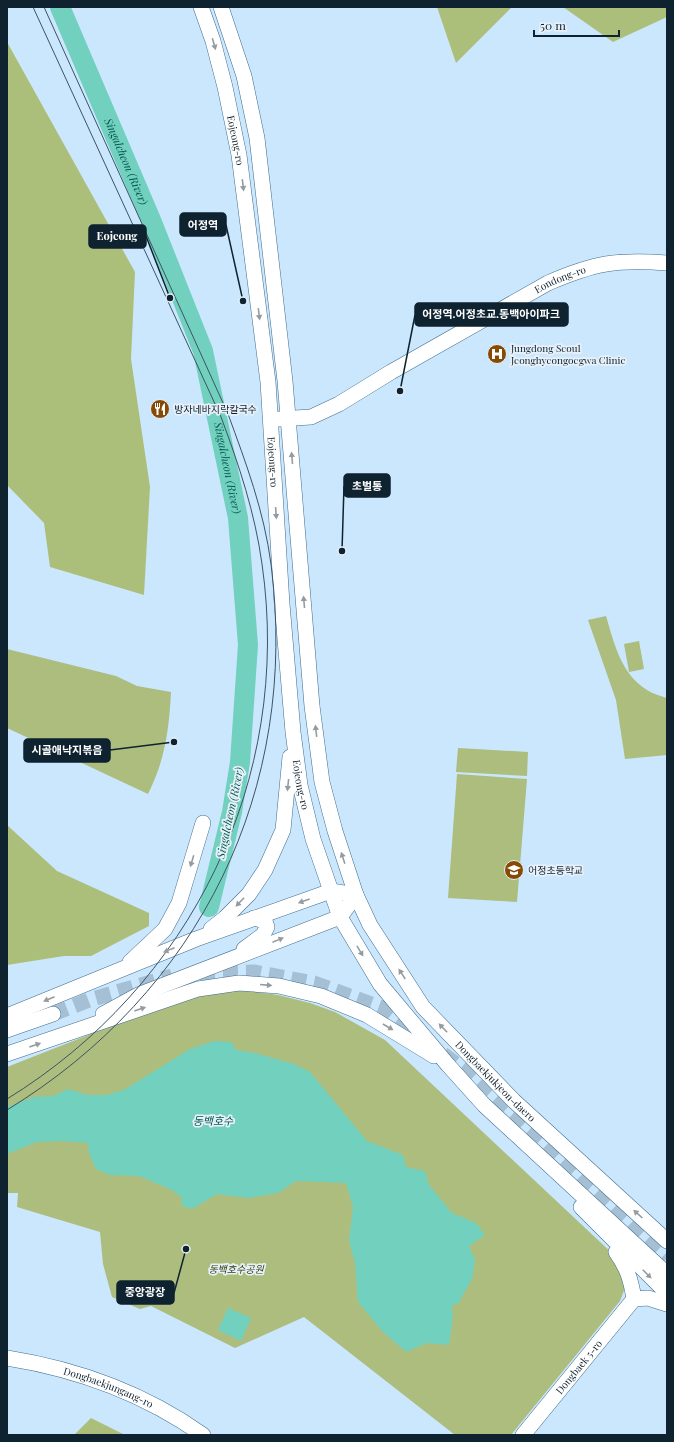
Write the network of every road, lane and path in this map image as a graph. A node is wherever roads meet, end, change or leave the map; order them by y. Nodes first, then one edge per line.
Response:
1 (201, 7) edge
2 (221, 7) edge
3 (667, 263) edge
4 (270, 419) junction
5 (289, 419) junction
6 (293, 732) junction
7 (203, 823) dead end
8 (331, 891) junction
9 (356, 895) junction
10 (340, 917) junction
11 (254, 918) junction
12 (196, 940) junction
13 (229, 961) junction
14 (124, 968) junction
15 (53, 1014) tunnel mouth
16 (7, 1016) edge
17 (7, 1030) edge
18 (64, 1035) junction
19 (7, 1054) edge
20 (448, 1065) junction
21 (484, 1105) junction
22 (591, 1218) junction
23 (667, 1241) edge
24 (667, 1274) edge
25 (667, 1293) edge
26 (634, 1299) junction
27 (667, 1304) edge
28 (7, 1358) edge
29 (203, 1435) edge
30 (523, 1435) edge

1 -> 4 main road, Eojeong-ro
2 - 5 main road, Eojeong-ro
3 - 5 main road, Eondong-ro
4 - 5 main road, Eondong-ro
4 -> 6 main road, Eojeong-ro
9 -> 5 main road, Eojeong-ro
6 - 8 main road, Eojeong-ro
6 -> 12 main road
7 -> 14 main road
8 - 9 main road
8 - 10 main road, Eojeong-ro
8 -> 11 main road
9 - 10 main road
23 -> 9 main road, Dongbaekjukjeon-daero
13 -> 10 main road
10 -> 20 main road
11 - 12 main road
11 - 13 main road
12 -> 14 main road
13 - 18 main road
14 -> 16 main road
15 - 17 main road
19 -> 18 main road
18 -> 20 main road
20 - 21 main road
21 - 22 main road
21 - 24 main road
22 -> 25 main road
22 - 26 main road
26 - 27 main road
26 - 30 main road, Dongbaek 5-ro
28 - 29 main road, Dongbaekjungang-ro

